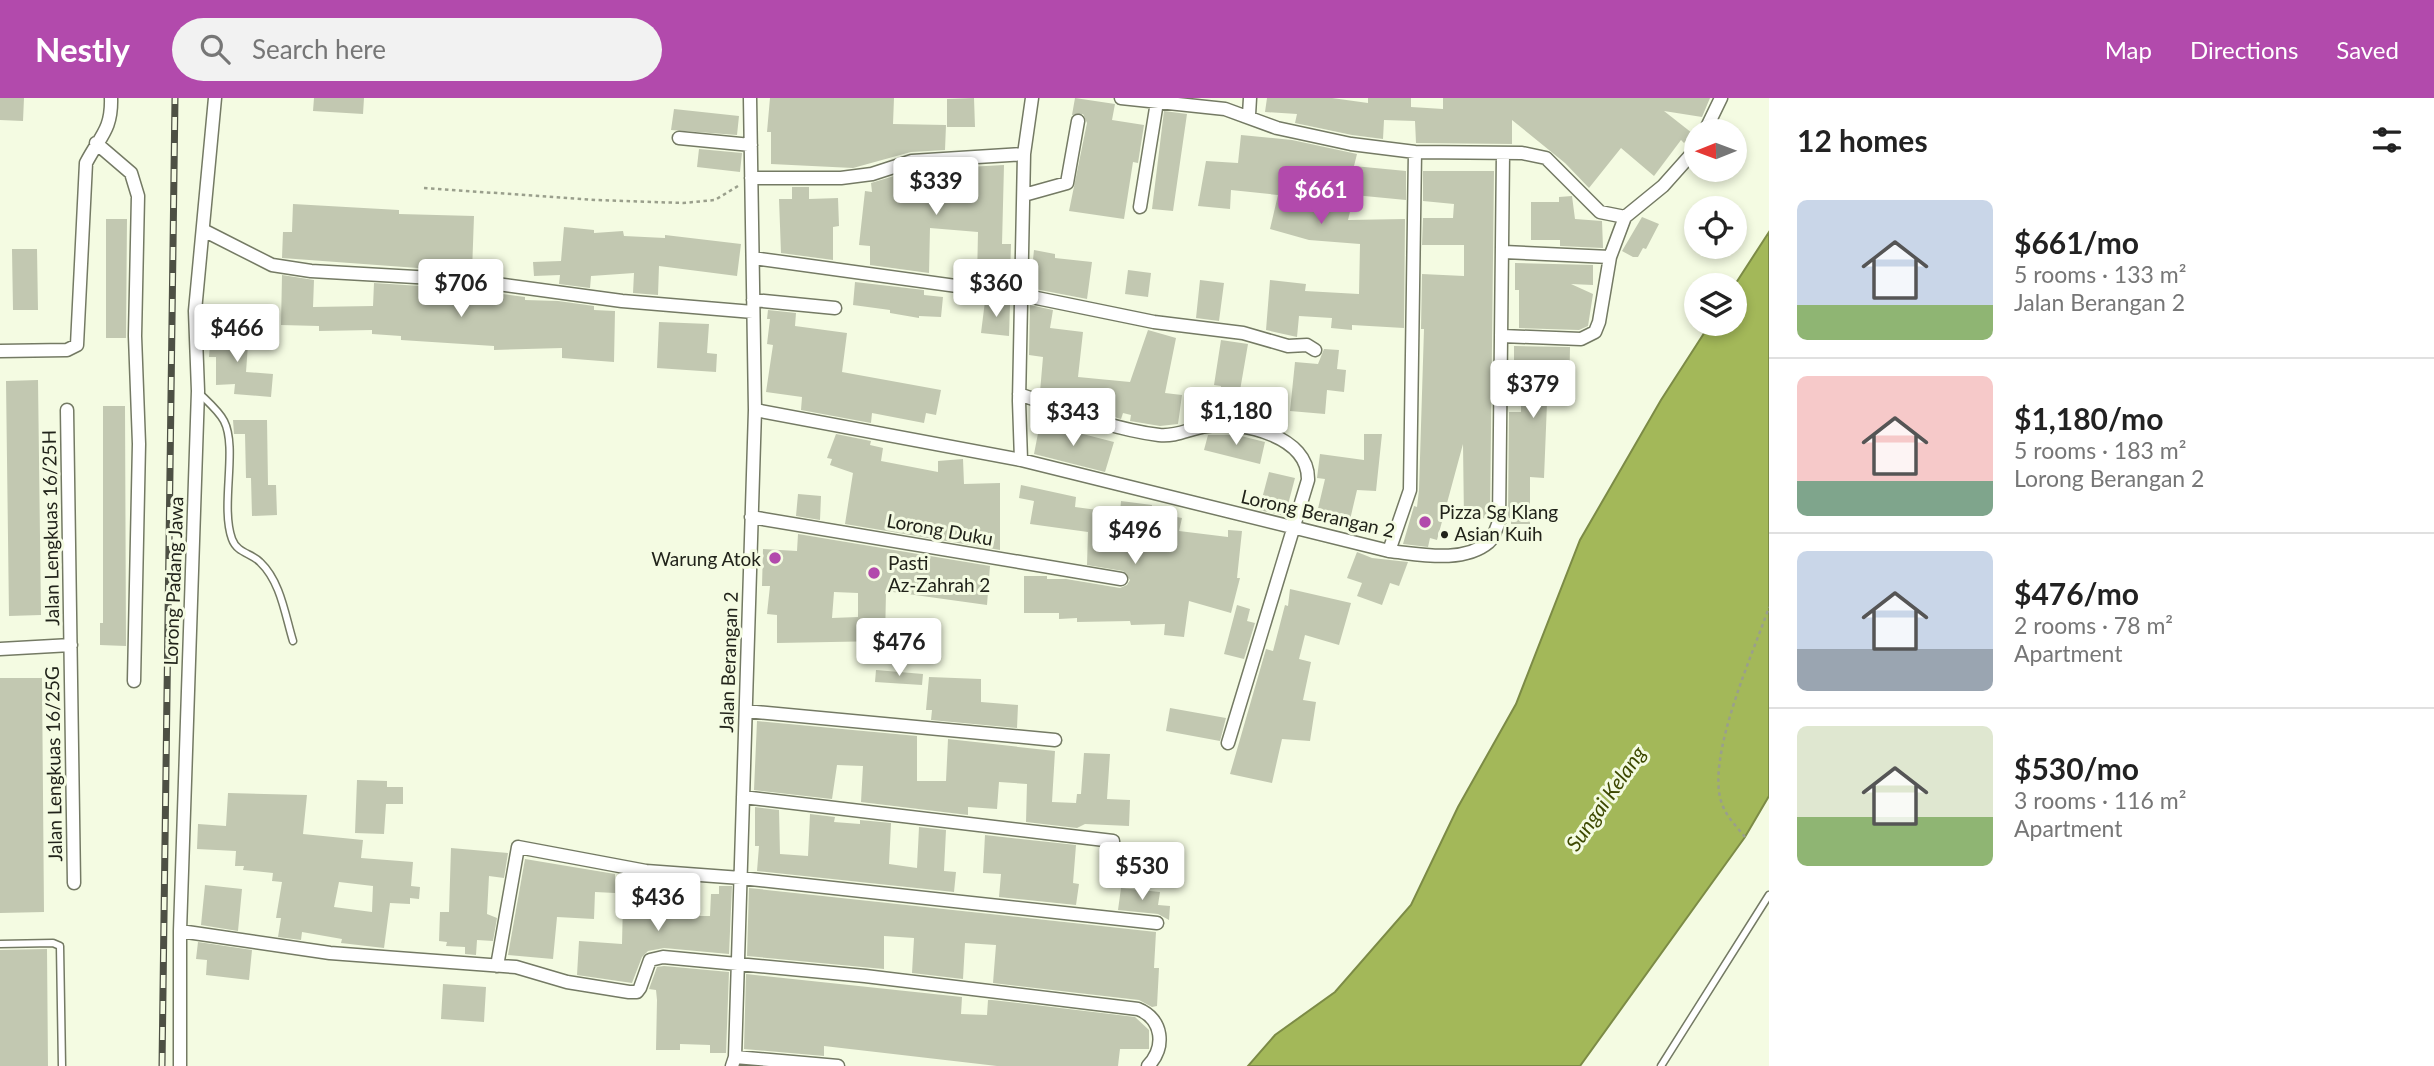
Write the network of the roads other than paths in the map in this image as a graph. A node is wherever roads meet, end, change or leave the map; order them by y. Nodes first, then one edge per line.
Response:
1 (111, 98) edge
2 (215, 98) edge
3 (750, 98) edge
4 (1032, 98) edge
5 (1121, 98) edge
6 (1250, 98) edge
7 (1721, 98) edge
8 (1157, 102) junction
9 (1249, 115) junction
10 (1711, 119) edge
11 (1078, 121) dead end
12 (679, 138) dead end
13 (96, 143) junction
14 (751, 145) junction
15 (1415, 152) junction
16 (1503, 153) junction
17 (1024, 154) junction
18 (1684, 162) edge
19 (751, 178) junction
20 (1024, 195) junction
21 (1140, 206) dead end
22 (1625, 217) junction
23 (205, 231) junction
24 (1504, 251) junction
25 (1609, 257) junction
26 (752, 258) junction
27 (1022, 295) junction
28 (753, 306) junction
29 (835, 308) dead end
30 (1502, 336) junction
31 (1315, 350) dead end
32 (0, 351) edge
33 (198, 391) junction
34 (1019, 394) junction
35 (67, 410) dead end
36 (755, 410) junction
37 (1021, 460) junction
38 (751, 517) junction
39 (1292, 528) junction
40 (1389, 551) junction
41 (1121, 579) dead end
42 (293, 641) dead end
43 (71, 645) junction
44 (0, 649) edge
45 (134, 681) dead end
46 (746, 711) junction
47 (1055, 740) dead end
48 (1228, 743) dead end
49 (743, 797) junction
50 (1113, 841) dead end
51 (741, 878) junction
52 (74, 883) dead end
53 (1769, 895) edge
54 (1157, 923) dead end
55 (180, 931) junction
56 (0, 944) edge
57 (497, 965) junction
58 (738, 965) junction
59 (734, 1061) edge
60 (62, 1066) edge
61 (180, 1066) edge
62 (838, 1066) edge
63 (1148, 1066) edge
64 (1661, 1066) edge

1 - 13 street
2 - 23 street, Lorong Padang Jawa
3 - 14 street, Jalan Berangan 2
4 - 17 street
5 - 8 street
6 - 9 street
7 - 10 street
8 - 9 street
8 - 21 street
9 - 15 street
11 - 20 street
12 - 14 street
13 - 32 street
13 - 45 street
14 - 19 street, Jalan Berangan 2
15 - 16 street
15 - 40 street
16 - 22 street
16 - 24 street, Lorong Berangan 2
17 - 19 street
17 - 20 street
18 - 22 street
19 - 26 street, Jalan Berangan 2
20 - 27 street
22 - 25 street
23 - 28 street
23 - 33 street, Lorong Padang Jawa
24 - 25 street
24 - 30 street, Lorong Berangan 2
25 - 30 street
26 - 27 street
26 - 28 street, Jalan Berangan 2
27 - 31 street
27 - 34 street
28 - 29 street
28 - 36 street, Jalan Berangan 2
30 - 40 street, Lorong Berangan 2
33 - 42 lane
33 - 55 street, Lorong Padang Jawa
34 - 37 street
34 - 39 street
35 - 43 street, Jalan Lengkuas 16/25H
36 - 37 street, Lorong Berangan 2
36 - 38 street, Jalan Berangan 2
37 - 39 street, Lorong Berangan 2
38 - 41 street, Lorong Duku
38 - 46 street, Jalan Berangan 2
39 - 40 street, Lorong Berangan 2
39 - 48 street
43 - 44 street
43 - 52 street, Jalan Lengkuas 16/25G
46 - 47 street
46 - 49 street, Jalan Berangan 2
49 - 50 street
49 - 51 street, Jalan Berangan 2
51 - 54 street
51 - 57 street
51 - 58 street, Jalan Berangan 2
53 - 64 lane
55 - 57 street
55 - 61 street, Lorong Padang Jawa
56 - 60 lane
57 - 58 street
58 - 59 street, Jalan Berangan 2
58 - 63 street
59 - 62 street

